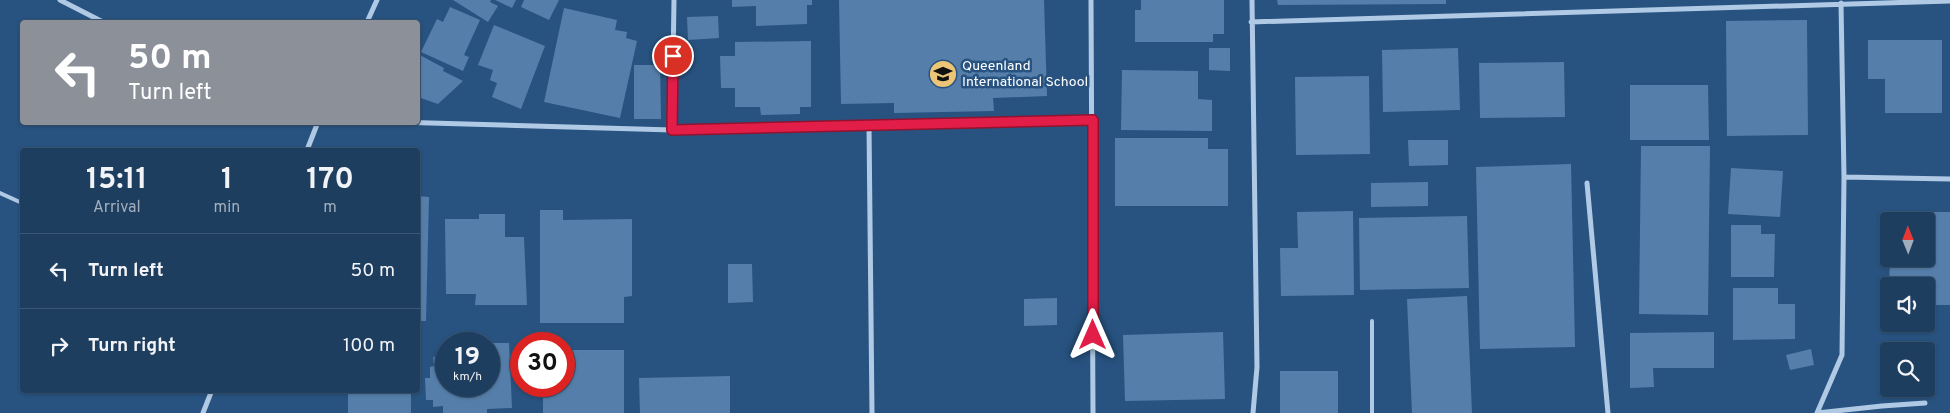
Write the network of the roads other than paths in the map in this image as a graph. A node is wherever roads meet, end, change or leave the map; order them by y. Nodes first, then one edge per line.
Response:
1 (60, 0) edge
2 (377, 0) edge
3 (674, 0) edge
4 (1091, 0) edge
5 (1252, 0) edge
6 (1950, 1) edge
7 (1841, 3) junction
8 (99, 20) edge
9 (367, 20) edge
10 (1251, 22) junction
11 (1093, 120) junction
12 (420, 123) edge
13 (317, 125) edge
14 (868, 126) junction
15 (672, 130) junction
16 (308, 148) edge
17 (1844, 177) junction
18 (1950, 179) edge
19 (1587, 183) dead end
20 (0, 193) edge
21 (20, 203) edge
22 (1372, 321) dead end
23 (211, 393) edge
24 (1925, 403) dead end
25 (203, 413) edge
26 (872, 413) edge
27 (1093, 413) edge
28 (1253, 413) edge
29 (1372, 413) edge
30 (1608, 413) edge

1 - 8 street
2 - 9 street
3 - 15 street
4 - 11 street
5 - 10 street
6 - 7 street
7 - 10 street
7 - 17 street
10 - 28 street
11 - 14 street
11 - 27 street
12 - 15 street
13 - 16 street
14 - 15 street
14 - 26 street
17 - 18 street
17 - 24 street
19 - 30 street
20 - 21 lane
22 - 29 lane
23 - 25 street

